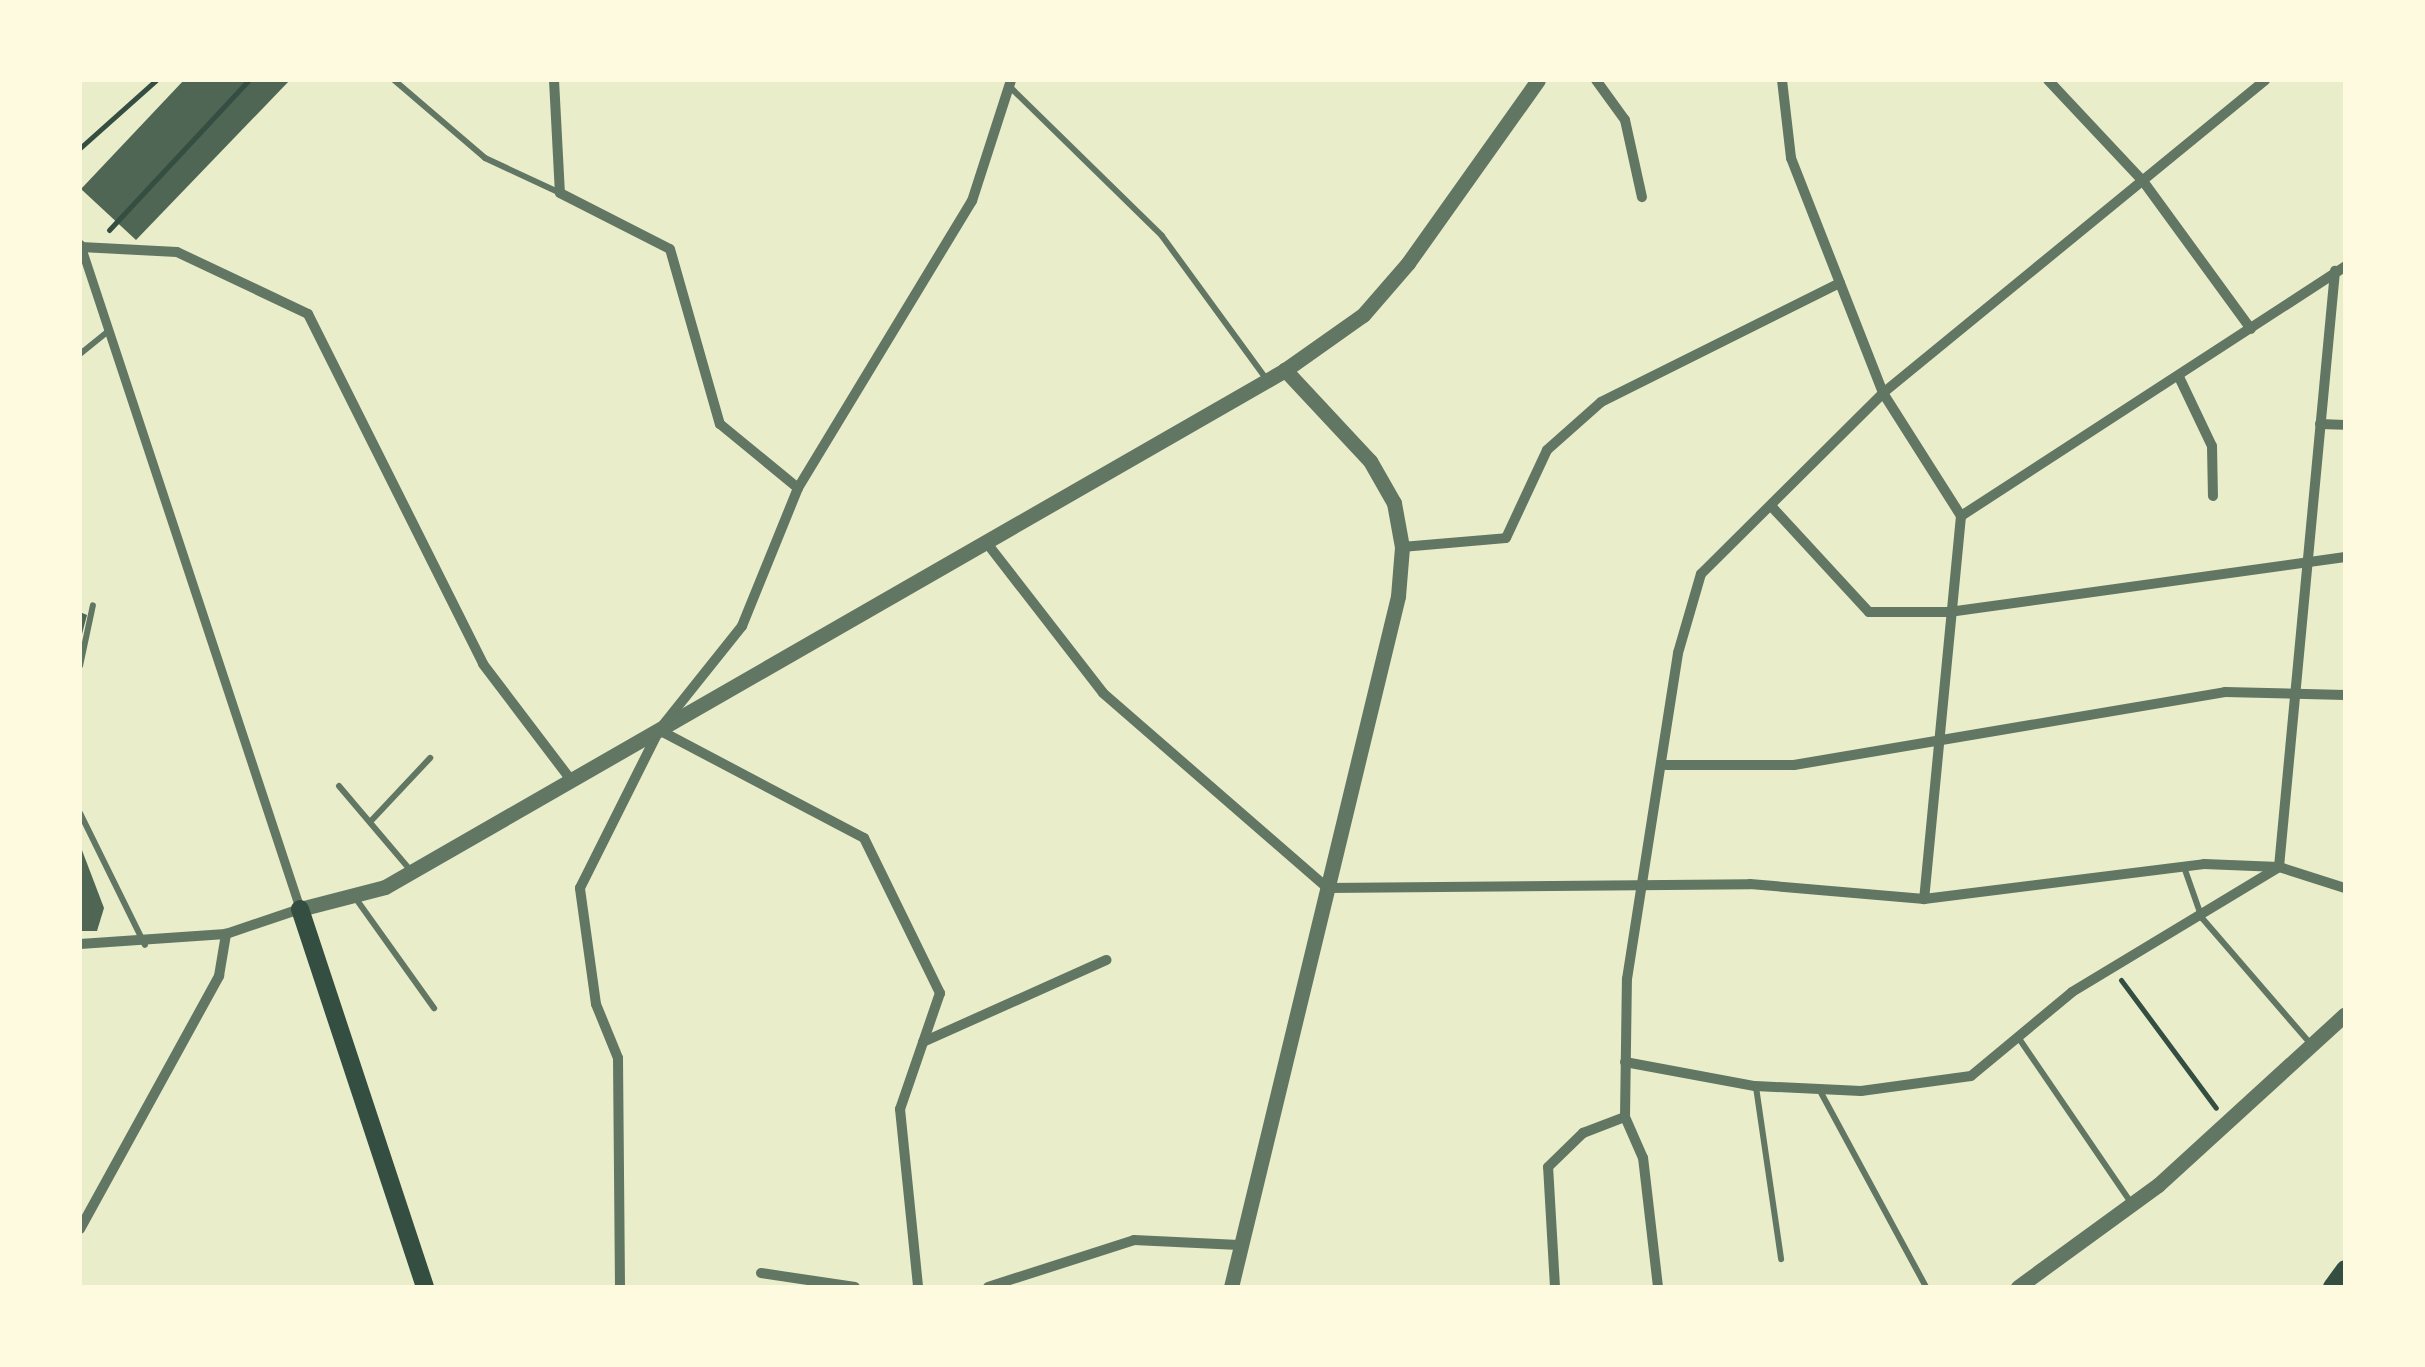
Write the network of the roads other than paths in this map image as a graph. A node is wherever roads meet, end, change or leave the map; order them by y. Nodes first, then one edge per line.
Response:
1 (394, 80) edge
2 (554, 80) edge
3 (1538, 80) edge
4 (1596, 80) edge
5 (1782, 80) edge
6 (2048, 80) edge
7 (2264, 80) edge
8 (1007, 82) edge
9 (2143, 181) junction
10 (560, 192) junction
11 (1642, 197) dead end
12 (80, 246) edge
13 (2340, 269) edge
14 (1840, 283) junction
15 (2251, 329) junction
16 (107, 332) junction
17 (80, 354) edge
18 (1285, 370) junction
19 (2180, 379) junction
20 (1268, 380) junction
21 (1883, 393) junction
22 (2320, 424) junction
23 (2345, 425) edge
24 (798, 488) junction
25 (2213, 496) dead end
26 (1772, 507) junction
27 (1961, 516) junction
28 (986, 542) junction
29 (1402, 546) junction
30 (2308, 558) junction
31 (2345, 558) edge
32 (93, 605) dead end
33 (1949, 612) junction
34 (80, 666) edge
35 (2296, 688) junction
36 (2345, 696) edge
37 (659, 730) junction
38 (1942, 744) junction
39 (430, 758) dead end
40 (1666, 765) junction
41 (572, 780) junction
42 (339, 786) dead end
43 (80, 813) edge
44 (370, 822) junction
45 (2184, 867) junction
46 (2279, 867) junction
47 (411, 871) junction
48 (1639, 887) junction
49 (1327, 888) junction
50 (2345, 888) edge
51 (354, 895) junction
52 (1924, 899) junction
53 (300, 909) junction
54 (2202, 918) junction
55 (226, 934) junction
56 (80, 944) edge
57 (145, 946) junction
58 (1106, 960) dead end
59 (434, 1008) dead end
60 (2345, 1014) edge
61 (2018, 1038) junction
62 (923, 1042) junction
63 (2313, 1047) junction
64 (1625, 1062) junction
65 (1755, 1086) junction
66 (1818, 1088) junction
67 (1625, 1117) junction
68 (2132, 1205) junction
69 (80, 1229) edge
70 (1239, 1245) junction
71 (1781, 1259) dead end
72 (2345, 1269) edge
73 (761, 1274) dead end
74 (425, 1287) edge
75 (620, 1287) edge
76 (854, 1287) edge
77 (918, 1287) edge
78 (988, 1287) edge
79 (1231, 1287) edge
80 (1555, 1287) edge
81 (1658, 1287) edge
82 (1926, 1287) edge
83 (2018, 1287) edge
84 (2332, 1287) edge

1 - 10 lane
2 - 10 street
3 - 18 street
4 - 11 street
5 - 14 street
6 - 9 street
7 - 9 street
8 - 20 lane
8 - 24 street
9 - 15 street
9 - 21 street
10 - 24 street
12 - 16 street
12 - 41 street
13 - 15 street
13 - 22 street
14 - 21 street
14 - 29 street
15 - 19 street
16 - 17 lane
16 - 53 street
18 - 20 street
18 - 29 street
19 - 25 street
19 - 27 street
20 - 28 street
21 - 26 street
21 - 27 street
22 - 23 street
22 - 30 street
24 - 37 street
26 - 33 street
26 - 40 street
27 - 33 street
28 - 37 street
28 - 49 street
29 - 49 street
30 - 31 street
30 - 33 street
30 - 35 street
32 - 34 lane
33 - 38 street
35 - 36 street
35 - 38 street
35 - 46 street
37 - 41 street
37 - 62 street
37 - 75 street
38 - 40 street
38 - 52 street
39 - 44 lane
40 - 48 street
41 - 47 street
42 - 44 lane
43 - 57 lane
44 - 47 lane
45 - 46 street
45 - 52 street
45 - 54 lane
46 - 50 street
46 - 54 street
47 - 51 street
48 - 49 street
48 - 52 street
48 - 64 street
49 - 70 street
51 - 53 street
51 - 59 lane
53 - 55 street
53 - 74 main road
54 - 61 street
54 - 63 lane
55 - 57 street
55 - 69 street
56 - 57 street
58 - 62 street
60 - 63 street
61 - 66 street
61 - 68 lane
62 - 77 street
63 - 68 street
64 - 65 street
64 - 67 street
65 - 66 street
65 - 71 lane
66 - 82 lane
67 - 80 street
67 - 81 street
68 - 83 street
70 - 78 street
70 - 79 street
72 - 84 main road
73 - 76 street

